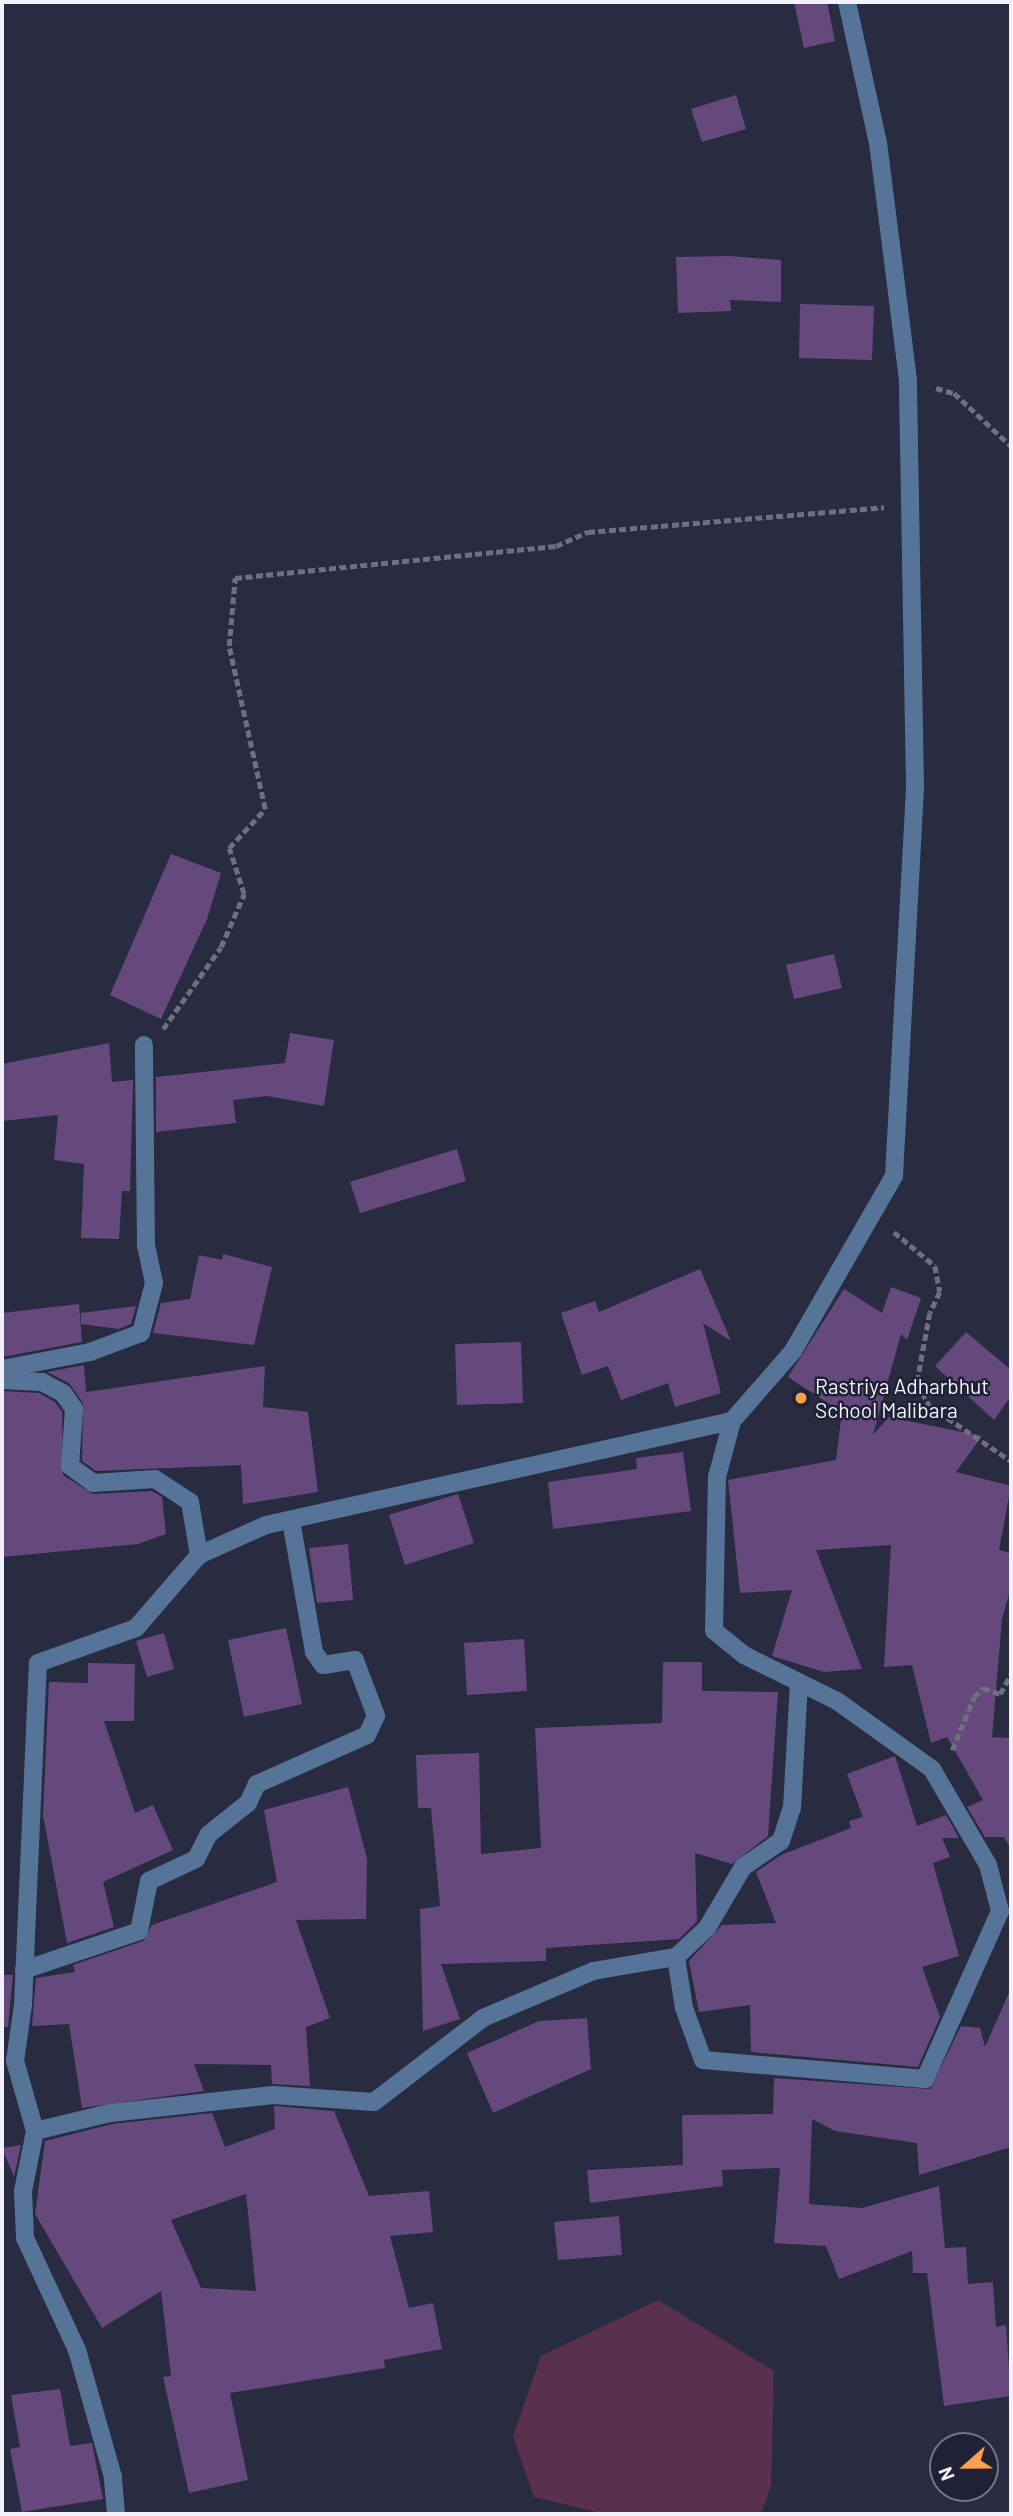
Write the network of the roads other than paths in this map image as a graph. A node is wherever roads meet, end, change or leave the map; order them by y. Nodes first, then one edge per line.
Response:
1 (848, 2) edge
2 (144, 1045) road end
3 (2, 1369) edge
4 (2, 1380) edge
5 (732, 1421) junction
6 (291, 1520) junction
7 (199, 1555) junction
8 (799, 1682) junction
9 (676, 1957) junction
10 (24, 1970) junction
11 (8, 2064) edge
12 (35, 2131) junction
13 (116, 2514) edge

1 - 5 street
2 - 3 street
4 - 7 street
5 - 6 street
5 - 8 street
6 - 7 street
6 - 10 street
7 - 10 street
8 - 9 street
8 - 9 street
9 - 12 street
10 - 11 street
11 - 12 street
12 - 13 street

